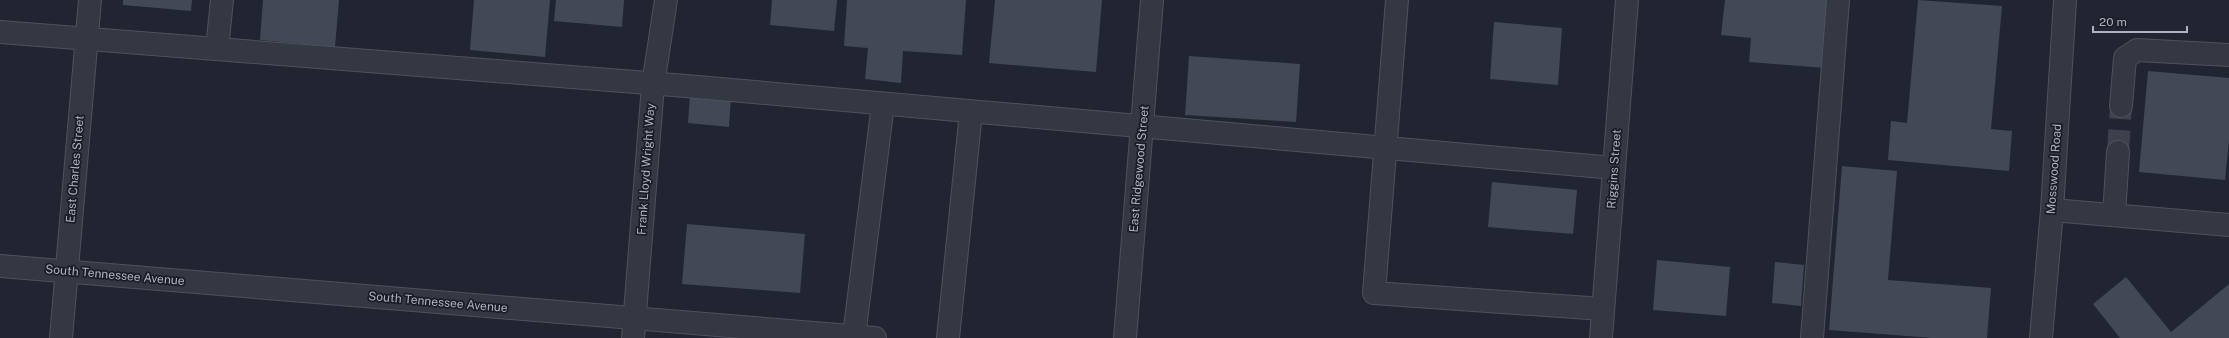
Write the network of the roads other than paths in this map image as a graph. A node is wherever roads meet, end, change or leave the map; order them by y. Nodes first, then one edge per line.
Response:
1 (90, 0) edge
2 (222, 0) edge
3 (666, 0) edge
4 (1152, 0) edge
5 (1397, 0) edge
6 (1627, 0) edge
7 (1838, 0) edge
8 (2065, 0) edge
9 (0, 32) edge
10 (86, 40) junction
11 (217, 49) junction
12 (2229, 55) edge
13 (653, 85) junction
14 (883, 104) junction
15 (2121, 106) tunnel mouth
16 (971, 112) junction
17 (1143, 128) junction
18 (1385, 149) junction
19 (2118, 152) tunnel mouth
20 (1614, 168) junction
21 (2052, 210) junction
22 (2114, 215) junction
23 (2229, 225) edge
24 (0, 266) edge
25 (66, 271) junction
26 (1603, 309) junction
27 (634, 328) edge
28 (854, 336) junction
29 (61, 338) edge
30 (875, 338) edge
31 (948, 338) edge
32 (1125, 338) edge
33 (1601, 338) edge
34 (1812, 338) edge
35 (2041, 338) edge

1 - 10 street, East Charles Street
2 - 11 street
3 - 13 street, Frank Lloyd Wright Way
4 - 17 street, East Ridgewood Street
5 - 18 street
6 - 20 street, Riggins Street
7 - 34 street
8 - 21 street, Mosswood Road
9 - 10 street
10 - 11 street
10 - 25 street, East Charles Street
11 - 13 street
12 - 15 street
13 - 14 street
13 - 27 street, Frank Lloyd Wright Way
14 - 16 street
14 - 28 street
16 - 17 street
16 - 31 street
17 - 18 street
17 - 32 street, East Ridgewood Street
18 - 20 street
18 - 26 street
19 - 22 street
20 - 26 street, Riggins Street
21 - 22 street
21 - 35 street, Mosswood Road
22 - 23 street
24 - 25 street, South Tennessee Avenue
25 - 27 street, South Tennessee Avenue
25 - 29 street, East Charles Street
26 - 33 street, Riggins Street
27 - 28 street, South Tennessee Avenue
28 - 30 street, South Tennessee Avenue

